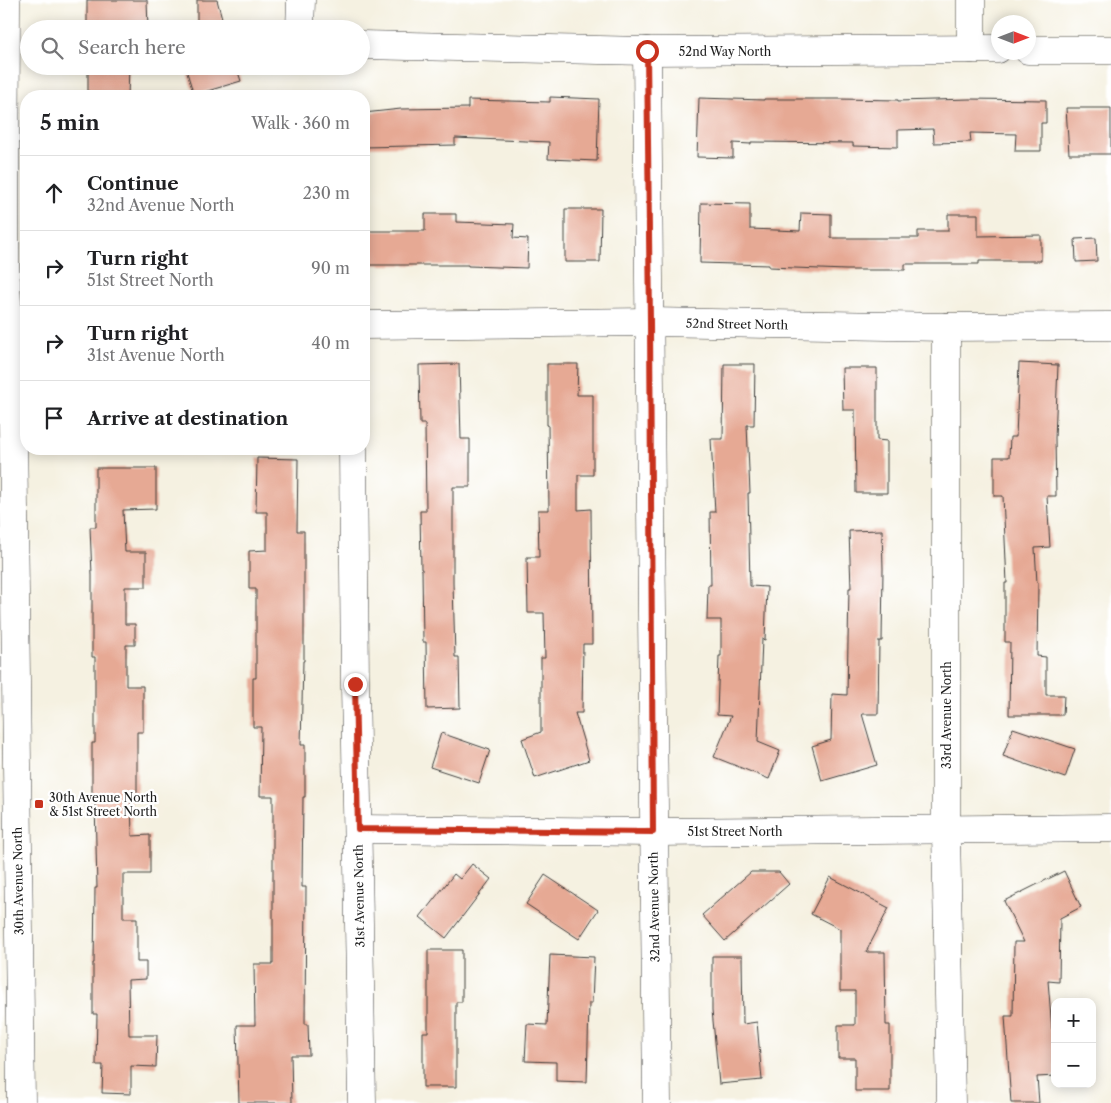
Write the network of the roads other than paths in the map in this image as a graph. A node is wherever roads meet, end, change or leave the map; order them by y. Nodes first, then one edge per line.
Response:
1 (6, 0) edge
2 (301, 0) edge
3 (971, 0) edge
4 (300, 20) edge
5 (370, 45) edge
6 (971, 49) junction
7 (991, 50) edge
8 (1036, 50) edge
9 (1111, 50) edge
10 (647, 51) junction
11 (650, 322) junction
12 (11, 324) edge
13 (370, 325) edge
14 (1111, 326) edge
15 (946, 327) junction
16 (353, 455) edge
17 (9, 825) edge
18 (1111, 828) edge
19 (358, 829) junction
20 (946, 830) junction
21 (653, 832) junction
22 (20, 1103) edge
23 (362, 1103) edge
24 (657, 1103) edge
25 (952, 1103) edge

1 - 12 street, 30th Avenue North
2 - 4 street
3 - 6 street
5 - 10 street, 52nd Way North
6 - 7 street, 52nd Way North
6 - 10 street, 52nd Way North
8 - 9 street
10 - 11 street, 32nd Avenue North
11 - 13 street, 52nd Street North
11 - 15 street, 52nd Street North
11 - 21 street, 32nd Avenue North
12 - 17 street, 30th Avenue North
14 - 15 street, 52nd Street North
15 - 20 street, 33rd Avenue North
16 - 19 street, 31st Avenue North
17 - 22 street, 30th Avenue North
18 - 20 street, 51st Street North
19 - 21 street, 51st Street North
19 - 23 street, 31st Avenue North
20 - 21 street, 51st Street North
20 - 25 street, 33rd Avenue North
21 - 24 street, 32nd Avenue North

